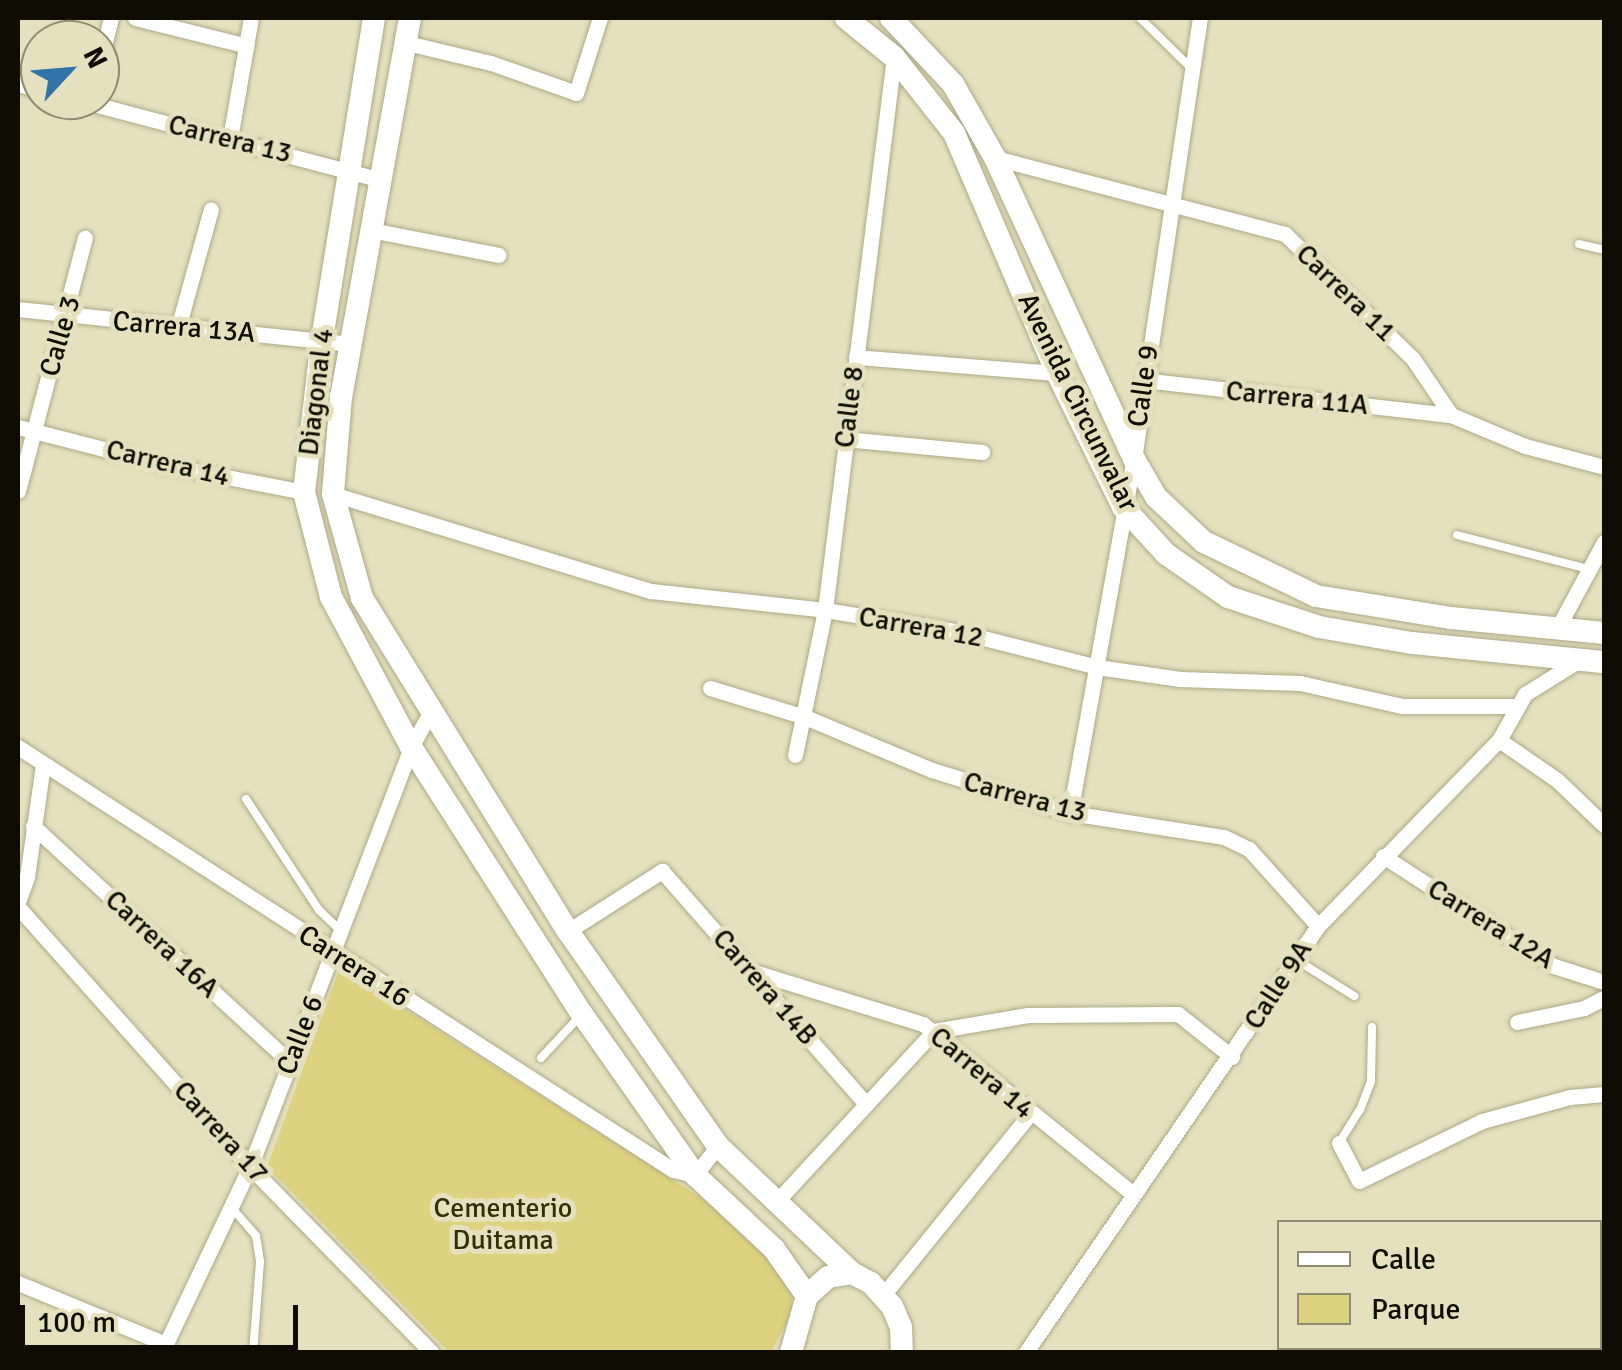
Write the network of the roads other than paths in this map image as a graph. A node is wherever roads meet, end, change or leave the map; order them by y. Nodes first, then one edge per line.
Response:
1 (135, 18) edge
2 (251, 18) edge
3 (374, 18) edge
4 (410, 18) edge
5 (600, 18) edge
6 (846, 18) edge
7 (891, 18) edge
8 (1140, 18) edge
9 (1200, 18) edge
10 (407, 43) junction
11 (248, 46) junction
12 (894, 57) junction
13 (1191, 68) junction
14 (120, 110) edge
15 (230, 139) junction
16 (995, 158) junction
17 (351, 170) junction
18 (381, 180) junction
19 (1171, 201) junction
20 (211, 208) dead end
21 (372, 230) junction
22 (85, 238) dead end
23 (1579, 244) dead end
24 (1604, 250) edge
25 (500, 256) dead end
26 (18, 309) edge
27 (64, 316) junction
28 (178, 328) junction
29 (322, 340) junction
30 (350, 344) junction
31 (856, 357) junction
32 (1057, 373) junction
33 (1143, 380) junction
34 (1451, 416) junction
35 (26, 429) edge
36 (844, 439) junction
37 (982, 452) dead end
38 (1134, 459) junction
39 (1604, 467) edge
40 (18, 490) edge
41 (304, 492) junction
42 (333, 494) junction
43 (1124, 507) junction
44 (1457, 535) dead end
45 (1604, 542) edge
46 (1589, 570) junction
47 (825, 610) junction
48 (1557, 629) junction
49 (1604, 632) edge
50 (1578, 661) junction
51 (1604, 662) edge
52 (1097, 667) junction
53 (710, 688) dead end
54 (1518, 706) junction
55 (430, 713) junction
56 (805, 717) junction
57 (1498, 740) junction
58 (18, 747) edge
59 (411, 747) junction
60 (795, 755) dead end
61 (43, 764) junction
62 (246, 798) dead end
63 (1070, 813) junction
64 (1604, 825) edge
65 (33, 826) junction
66 (1382, 856) junction
67 (18, 904) edge
68 (1318, 926) junction
69 (340, 930) junction
70 (568, 932) junction
71 (332, 952) junction
72 (1293, 958) junction
73 (754, 972) junction
74 (1604, 982) edge
75 (1354, 996) dead end
76 (1604, 998) edge
77 (582, 1014) junction
78 (1516, 1022) dead end
79 (1372, 1028) dead end
80 (934, 1031) junction
81 (1232, 1057) junction
82 (542, 1058) dead end
83 (290, 1062) junction
84 (1604, 1094) edge
85 (866, 1104) junction
86 (1030, 1114) junction
87 (1339, 1144) joint
88 (718, 1146) junction
89 (250, 1166) junction
90 (695, 1175) junction
91 (1133, 1194) junction
92 (777, 1201) junction
93 (230, 1207) junction
94 (852, 1273) junction
95 (18, 1283) edge
96 (884, 1294) junction
97 (807, 1296) junction
98 (164, 1348) edge
99 (789, 1348) edge
100 (253, 1352) edge
101 (431, 1352) edge
102 (902, 1352) edge
103 (1029, 1352) edge

1 - 11 street
2 - 11 street
3 - 17 main road, Diagonal 4
4 - 10 main road, Diagonal 4
5 - 10 street
6 - 12 main road, Avenida Circunvalar
7 - 16 main road, Avenida Circunvalar
8 - 13 lane
9 - 13 street, Calle 9
10 - 18 main road, Diagonal 4
11 - 15 street
12 - 31 street, Calle 8
12 - 32 main road, Avenida Circunvalar
13 - 19 street, Calle 9
14 - 15 street, Carrera 13
15 - 17 street, Carrera 13
16 - 19 street, Carrera 11
16 - 38 main road, Avenida Circunvalar
17 - 18 street, Carrera 13
17 - 29 main road, Diagonal 4
18 - 21 main road, Diagonal 4
19 - 33 street, Calle 9
19 - 34 street, Carrera 11
20 - 28 street
21 - 25 street
21 - 30 main road, Diagonal 4
22 - 27 street, Calle 3
23 - 24 lane
26 - 27 street, Carrera 13A
27 - 28 street, Carrera 13A
27 - 35 street, Calle 3
28 - 29 street, Carrera 13A
29 - 30 street, Carrera 13A
29 - 41 main road, Diagonal 4
30 - 42 main road, Diagonal 4
31 - 32 street
31 - 36 street, Calle 8
32 - 43 main road, Avenida Circunvalar
33 - 34 street, Carrera 11A
33 - 38 street, Calle 9
34 - 39 street
35 - 40 street, Calle 3
35 - 41 street, Carrera 14
36 - 37 street
36 - 47 street, Calle 8
38 - 43 street, Calle 9
38 - 48 main road, Avenida Circunvalar
41 - 59 main road, Diagonal 4
42 - 47 street, Carrera 12
42 - 55 main road, Diagonal 4
43 - 50 main road, Avenida Circunvalar
43 - 52 street, Calle 9
44 - 46 lane
45 - 46 street
46 - 48 street
47 - 52 street, Carrera 12
47 - 56 street, Calle 8
48 - 49 main road, Avenida Circunvalar
50 - 51 main road, Avenida Circunvalar
50 - 54 street, Calle 9A
52 - 54 street, Carrera 12
52 - 63 street, Calle 9
53 - 56 street, Carrera 13
54 - 57 street, Calle 9A
55 - 59 street, Calle 6
55 - 70 main road
56 - 60 street, Calle 8
56 - 63 street, Carrera 13
57 - 64 street
57 - 66 street, Calle 9A
58 - 61 street, Carrera 16
59 - 69 street, Calle 6
59 - 77 main road, Carrera 16
61 - 65 street
61 - 71 street, Carrera 16
62 - 69 lane
63 - 68 street, Carrera 13
65 - 67 street
65 - 83 street, Carrera 16A
66 - 68 street, Calle 9A
66 - 74 street, Carrera 12A
67 - 89 street, Carrera 17
68 - 72 street, Calle 9A
69 - 71 street, Calle 6
70 - 73 street, Carrera 14B
70 - 88 main road
71 - 83 street, Calle 6
71 - 90 street, Carrera 16
72 - 75 lane
72 - 81 street, Calle 9A
73 - 80 street, Carrera 14
73 - 85 street, Carrera 14B
76 - 78 street
77 - 82 lane
77 - 90 main road, Carrera 16
79 - 87 lane
80 - 81 street
80 - 85 street
80 - 86 street, Carrera 14
81 - 91 street, Calle 9A
83 - 89 street, Calle 6
84 - 87 street
85 - 92 street
86 - 91 street, Carrera 14
86 - 96 street
88 - 90 street
88 - 92 main road
89 - 93 street, Calle 6
89 - 101 street, Carrera 17
90 - 97 main road, Carrera 16
91 - 103 street, Calle 9A
92 - 94 main road
93 - 98 street, Calle 6
93 - 100 lane
94 - 96 main road
94 - 97 main road
95 - 98 street
96 - 102 main road
97 - 99 main road

